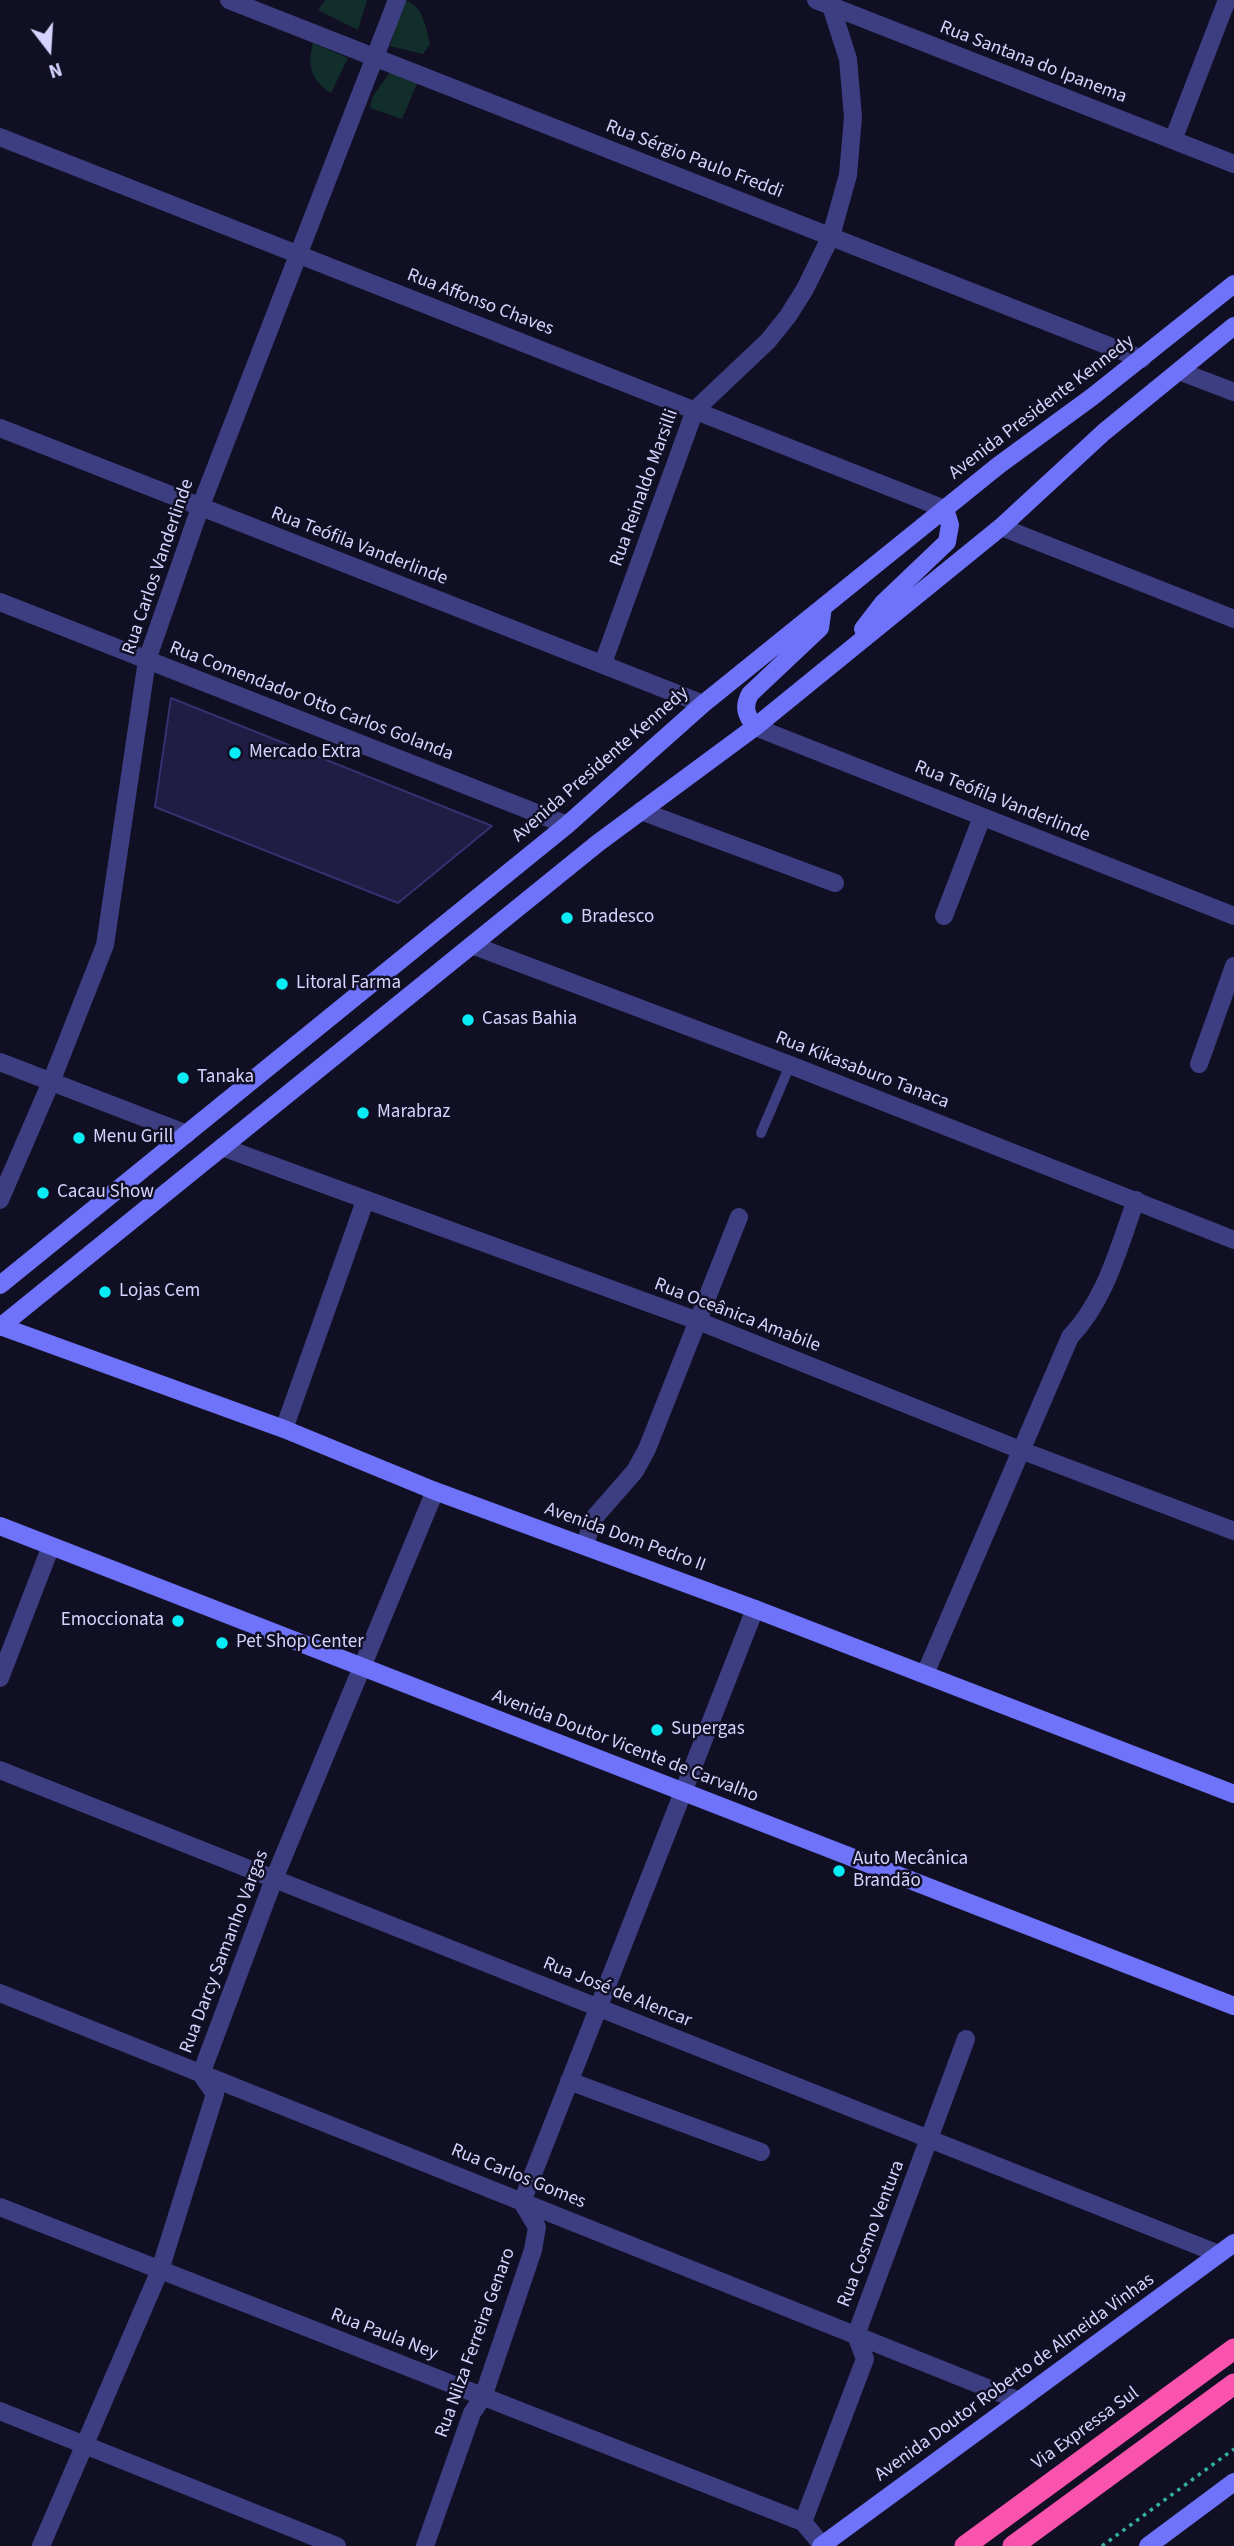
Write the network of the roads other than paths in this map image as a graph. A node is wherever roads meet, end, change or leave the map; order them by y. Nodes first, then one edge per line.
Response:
1 (229, 0) edge
2 (397, 0) edge
3 (1227, 0) edge
4 (827, 2) edge
5 (375, 57) junction
6 (0, 137) edge
7 (1173, 140) junction
8 (1234, 164) edge
9 (831, 236) junction
10 (298, 254) junction
11 (1234, 284) edge
12 (1234, 326) edge
13 (1142, 359) junction
14 (1179, 371) junction
15 (1234, 392) edge
16 (695, 410) junction
17 (0, 428) edge
18 (200, 509) junction
19 (945, 509) junction
20 (1001, 527) junction
21 (0, 602) edge
22 (823, 607) junction
23 (1234, 619) edge
24 (847, 651) junction
25 (147, 660) junction
26 (603, 663) junction
27 (703, 704) junction
28 (755, 727) junction
29 (641, 811) junction
30 (982, 817) junction
31 (567, 825) junction
32 (835, 883) dead end
33 (944, 916) dead end
34 (1234, 916) edge
35 (472, 944) junction
36 (1234, 966) edge
37 (0, 1062) edge
38 (1199, 1064) dead end
39 (790, 1065) junction
40 (51, 1082) junction
41 (761, 1133) dead end
42 (187, 1134) junction
43 (222, 1147) junction
44 (0, 1200) edge
45 (1136, 1200) junction
46 (365, 1201) junction
47 (739, 1217) dead end
48 (1234, 1240) edge
49 (0, 1286) edge
50 (698, 1321) junction
51 (0, 1327) edge
52 (284, 1429) junction
53 (1023, 1451) junction
54 (435, 1491) junction
55 (0, 1526) edge
56 (1234, 1531) edge
57 (585, 1545) junction
58 (51, 1546) junction
59 (755, 1609) junction
60 (363, 1667) junction
61 (925, 1674) junction
62 (0, 1678) edge
63 (0, 1770) edge
64 (683, 1792) junction
65 (1234, 1794) edge
66 (274, 1879) junction
67 (0, 1993) edge
68 (1234, 2006) edge
69 (598, 2008) junction
70 (966, 2039) dead end
71 (201, 2074) junction
72 (569, 2081) junction
73 (930, 2140) junction
74 (761, 2152) dead end
75 (522, 2202) junction
76 (0, 2207) edge
77 (1234, 2243) edge
78 (1219, 2254) junction
79 (160, 2270) junction
80 (856, 2335) junction
81 (1234, 2350) edge
82 (1234, 2384) edge
83 (483, 2397) junction
84 (1020, 2401) junction
85 (0, 2412) edge
86 (85, 2445) junction
87 (1234, 2482) edge
88 (803, 2522) junction
89 (965, 2545) edge
90 (41, 2546) edge
91 (337, 2546) edge
92 (425, 2546) edge
93 (822, 2546) edge
94 (1013, 2546) edge
95 (1148, 2546) edge

1 - 5 street, Rua Sérgio Paulo Freddi
2 - 5 street, Rua Carlos Vanderlinde
3 - 7 street
4 - 7 street, Rua Santana do Ipanema
4 - 9 street, Rua Reinaldo Marsilli
5 - 9 street, Rua Sérgio Paulo Freddi
5 - 10 street, Rua Carlos Vanderlinde
6 - 10 street, Rua Affonso Chaves
7 - 8 street, Rua Santana do Ipanema
9 - 13 street, Rua Sérgio Paulo Freddi
9 - 16 street, Rua Reinaldo Marsilli
10 - 16 street, Rua Affonso Chaves
10 - 18 street, Rua Carlos Vanderlinde
11 - 13 main road, Avenida Presidente Kennedy
12 - 14 main road
13 - 19 main road, Avenida Presidente Kennedy
14 - 15 street
14 - 20 main road
16 - 19 street, Rua Affonso Chaves
16 - 26 street, Rua Reinaldo Marsilli
17 - 18 street, Rua Teófila Vanderlinde
18 - 25 street, Rua Carlos Vanderlinde
18 - 26 street, Rua Teófila Vanderlinde
19 - 22 main road, Avenida Presidente Kennedy
19 - 24 main road
20 - 23 street
20 - 24 main road
21 - 25 street, Rua Comendador Otto Carlos Golanda
22 - 27 main road, Avenida Presidente Kennedy
22 - 28 main road
24 - 28 main road
25 - 31 street, Rua Comendador Otto Carlos Golanda
25 - 40 street, Rua Carlos Vanderlinde
26 - 27 street, Rua Teófila Vanderlinde
27 - 31 main road, Avenida Presidente Kennedy
28 - 29 main road
28 - 30 street, Rua Teófila Vanderlinde
29 - 32 street
29 - 35 main road
30 - 33 street
30 - 34 street, Rua Teófila Vanderlinde
31 - 42 main road, Avenida Presidente Kennedy
35 - 39 street, Rua Kikasaburo Tanaca
35 - 43 main road
36 - 38 street
37 - 40 street
39 - 41 lane
39 - 45 street, Rua Kikasaburo Tanaca
40 - 42 street
40 - 44 street, Rua Carlos Vanderlinde
42 - 49 main road, Avenida Presidente Kennedy
43 - 46 street, Rua Oceânica Amabile
43 - 51 main road
45 - 48 street, Rua Kikasaburo Tanaca
45 - 53 street
46 - 50 street, Rua Oceânica Amabile
46 - 52 street
47 - 50 street
50 - 53 street, Rua Oceânica Amabile
50 - 57 street
51 - 52 main road, Avenida Dom Pedro II
52 - 54 main road, Avenida Dom Pedro II
53 - 56 street, Rua Oceânica Amabile
53 - 61 street
54 - 57 main road, Avenida Dom Pedro II
54 - 60 street, Rua Darcy Samanho Vargas
55 - 58 main road, Avenida Doutor Vicente de Carvalho
57 - 59 main road, Avenida Dom Pedro II
58 - 60 main road, Avenida Doutor Vicente de Carvalho
58 - 62 street
59 - 61 main road, Avenida Dom Pedro II
59 - 64 street
60 - 64 main road, Avenida Doutor Vicente de Carvalho
60 - 66 street, Rua Darcy Samanho Vargas
61 - 65 main road, Avenida Dom Pedro II
63 - 66 street, Rua José de Alencar
64 - 68 main road, Avenida Doutor Vicente de Carvalho
64 - 69 street
66 - 69 street, Rua José de Alencar
66 - 71 street, Rua Darcy Samanho Vargas
67 - 71 street, Rua Carlos Gomes
69 - 72 street
69 - 73 street, Rua José de Alencar
70 - 73 street, Rua Cosmo Ventura
71 - 75 street, Rua Carlos Gomes
71 - 79 street, Rua Darcy Samanho Vargas
72 - 74 street
72 - 75 street
73 - 78 street, Rua José de Alencar
73 - 80 street, Rua Cosmo Ventura
75 - 80 street, Rua Carlos Gomes
75 - 83 street, Rua Nilza Ferreira Genaro
76 - 79 street, Rua Paula Ney
77 - 78 main road, Avenida Doutor Roberto de Almeida Vinhas
78 - 84 main road, Avenida Doutor Roberto de Almeida Vinhas
79 - 83 street, Rua Paula Ney
79 - 86 street, Rua Darcy Samanho Vargas
80 - 84 street, Rua Carlos Gomes
80 - 88 street, Rua Cosmo Ventura
81 - 89 highway, Via Expressa Sul
82 - 94 highway
83 - 88 street, Rua Paula Ney
83 - 92 street, Rua Nilza Ferreira Genaro
84 - 93 main road, Avenida Doutor Roberto de Almeida Vinhas
85 - 86 street
86 - 90 street, Rua Darcy Samanho Vargas
86 - 91 street
87 - 95 main road
88 - 93 street, Rua Paula Ney

